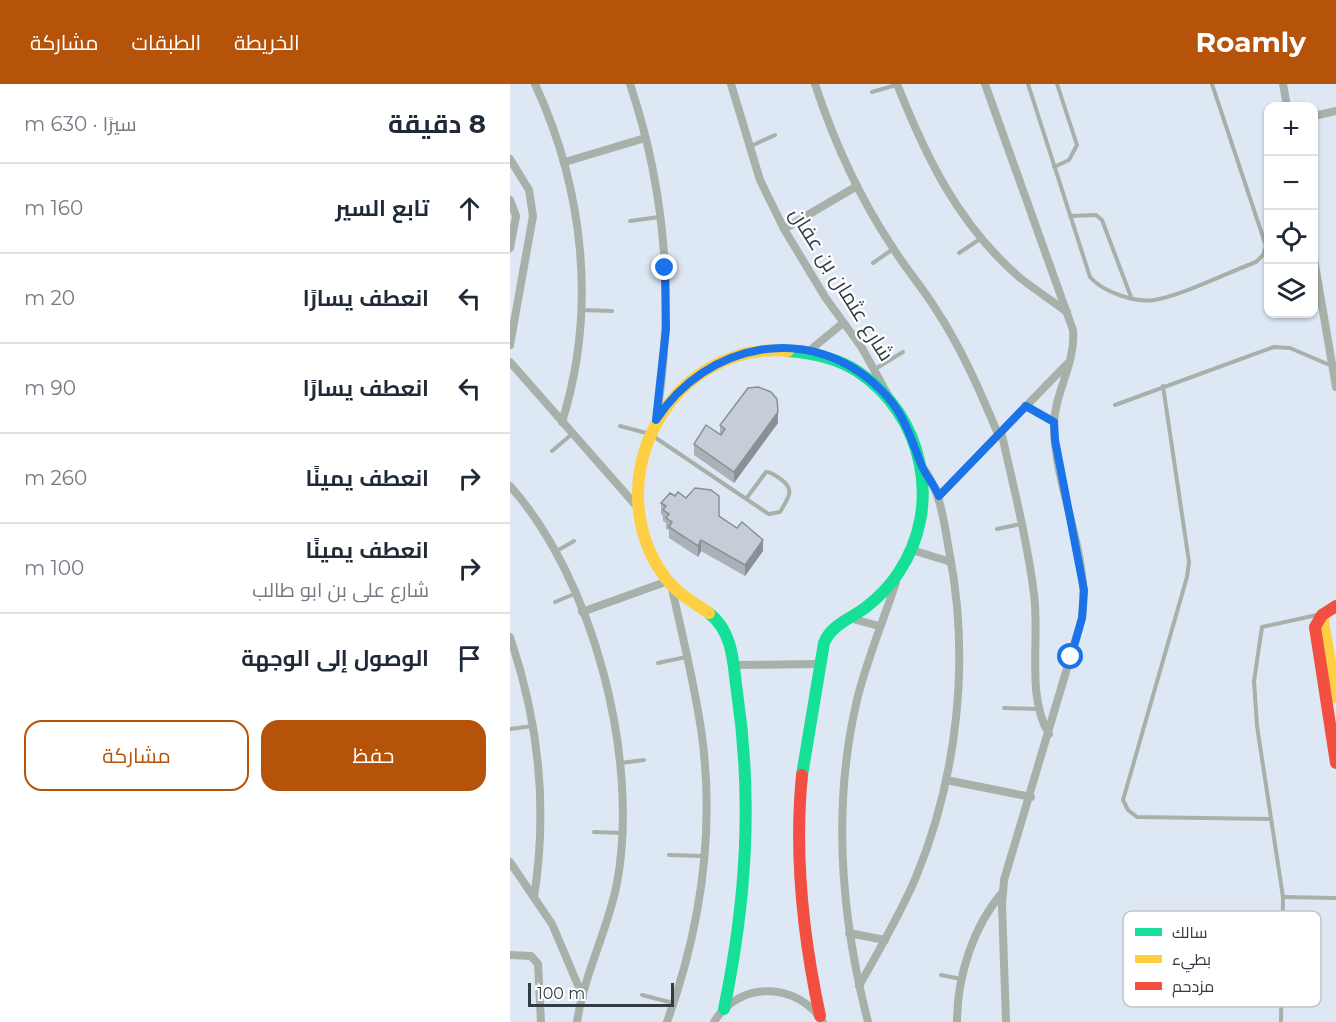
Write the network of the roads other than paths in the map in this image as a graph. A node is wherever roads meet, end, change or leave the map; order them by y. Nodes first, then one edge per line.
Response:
1 (536, 84) edge
2 (630, 84) edge
3 (731, 84) edge
4 (815, 84) edge
5 (897, 84) edge
6 (985, 84) edge
7 (1028, 84) edge
8 (1057, 84) edge
9 (1212, 84) edge
10 (1283, 84) edge
11 (872, 92) dead end
12 (1286, 102) edge
13 (1336, 111) edge
14 (1318, 115) edge
15 (775, 135) dead end
16 (645, 138) junction
17 (749, 147) junction
18 (510, 159) edge
19 (565, 162) junction
20 (1054, 167) junction
21 (856, 186) junction
22 (510, 200) edge
23 (660, 216) junction
24 (1070, 216) junction
25 (630, 221) dead end
26 (784, 229) junction
27 (1264, 230) edge
28 (981, 238) junction
29 (510, 248) edge
30 (893, 249) junction
31 (1264, 252) edge
32 (959, 253) dead end
33 (873, 263) dead end
34 (1315, 264) edge
35 (1131, 298) junction
36 (582, 310) junction
37 (612, 311) dead end
38 (1068, 312) junction
39 (843, 323) junction
40 (510, 345) edge
41 (809, 351) junction
42 (903, 352) dead end
43 (1071, 361) junction
44 (510, 362) edge
45 (1332, 366) junction
46 (875, 369) junction
47 (1163, 386) junction
48 (1336, 387) edge
49 (890, 400) junction
50 (1115, 405) dead end
51 (1026, 406) junction
52 (656, 420) junction
53 (562, 422) junction
54 (1054, 422) junction
55 (620, 426) dead end
56 (572, 433) junction
57 (1000, 433) junction
58 (650, 434) junction
59 (552, 451) dead end
60 (921, 465) junction
61 (510, 486) edge
62 (939, 496) junction
63 (746, 499) junction
64 (639, 510) junction
65 (1022, 524) junction
66 (997, 529) dead end
67 (574, 541) dead end
68 (912, 550) junction
69 (554, 552) junction
70 (951, 562) junction
71 (897, 576) junction
72 (670, 582) junction
73 (574, 593) junction
74 (555, 602) dead end
75 (1336, 606) edge
76 (582, 612) junction
77 (1322, 615) junction
78 (849, 618) junction
79 (879, 626) junction
80 (510, 637) edge
81 (687, 657) junction
82 (657, 663) dead end
83 (819, 664) junction
84 (733, 665) junction
85 (1336, 697) edge
86 (1004, 708) dead end
87 (1038, 709) junction
88 (533, 725) junction
89 (510, 729) edge
90 (1049, 734) junction
91 (645, 760) dead end
92 (621, 763) junction
93 (1336, 764) edge
94 (946, 780) junction
95 (1031, 798) junction
96 (1270, 819) junction
97 (594, 832) dead end
98 (623, 832) junction
99 (669, 855) dead end
100 (705, 856) junction
101 (510, 862) edge
102 (1003, 892) junction
103 (534, 897) junction
104 (1283, 897) junction
105 (1336, 898) edge
106 (1283, 911) edge
107 (849, 933) junction
108 (885, 940) junction
109 (510, 955) edge
110 (940, 975) dead end
111 (962, 979) junction
112 (859, 986) junction
113 (642, 995) dead end
114 (583, 997) junction
115 (674, 1003) junction
116 (1281, 1007) edge
117 (724, 1009) junction
118 (821, 1019) edge
119 (541, 1022) edge
120 (577, 1022) edge
121 (666, 1022) edge
122 (714, 1022) edge
123 (868, 1022) edge
124 (957, 1022) edge
125 (1006, 1022) edge
126 (1281, 1022) edge

1 - 19 street
2 - 16 street
3 - 17 street, شارع عثمان بن عفان
4 - 21 street
5 - 11 lane
5 - 28 street
6 - 38 street
7 - 20 lane
8 - 20 lane
9 - 27 lane
10 - 12 street
13 - 14 street
15 - 17 lane
16 - 19 street
16 - 23 street
17 - 26 street, شارع عثمان بن عفان
18 - 40 street
19 - 36 street
20 - 24 lane
21 - 26 street
21 - 30 street
22 - 29 street
23 - 25 lane
23 - 52 street
24 - 35 lane
24 - 35 lane
26 - 39 street, شارع عثمان بن عفان
28 - 32 lane
28 - 38 street
30 - 33 lane
30 - 57 street
31 - 35 lane
34 - 45 street
36 - 37 lane
36 - 53 street
38 - 43 street
39 - 41 street
39 - 46 street, شارع عثمان بن عفان
41 - 49 street
41 - 52 street
42 - 46 lane
43 - 51 street
43 - 54 street
44 - 53 street
45 - 47 lane
45 - 48 street
46 - 49 street, شارع عثمان بن عفان
47 - 50 lane
47 - 96 lane
49 - 60 street
51 - 54 street
51 - 57 street
52 - 58 street
53 - 56 street
54 - 90 street
55 - 58 lane
56 - 59 lane
56 - 64 street
57 - 62 street
57 - 65 street
58 - 63 lane
58 - 64 street
60 - 62 street
60 - 68 street
61 - 69 street
62 - 70 street
63 - 63 lane
64 - 72 street
65 - 66 lane
65 - 87 street
67 - 69 lane
68 - 70 street
68 - 71 street
69 - 73 street
70 - 94 street
71 - 78 street
71 - 79 street
72 - 76 street
72 - 81 street
72 - 84 street
73 - 74 lane
73 - 76 street
75 - 77 street
76 - 92 street
77 - 85 street
77 - 93 street
77 - 96 lane
78 - 79 street
78 - 83 street
79 - 107 street
80 - 88 street
81 - 82 lane
81 - 100 street
83 - 84 street
83 - 118 street
84 - 117 street
86 - 87 lane
87 - 90 street
88 - 89 lane
88 - 103 street
90 - 95 street
91 - 92 lane
92 - 98 street
94 - 95 street
94 - 108 street
95 - 102 street
96 - 104 lane
97 - 98 lane
98 - 114 street
99 - 100 lane
100 - 115 street
101 - 103 street
102 - 111 street
102 - 125 street
103 - 114 street
104 - 105 lane
104 - 106 lane
107 - 108 street
107 - 112 street
108 - 112 street
109 - 119 street
110 - 111 lane
111 - 124 street
112 - 123 street
113 - 115 lane
114 - 120 street
115 - 121 street
116 - 126 lane
117 - 118 street
117 - 122 street

